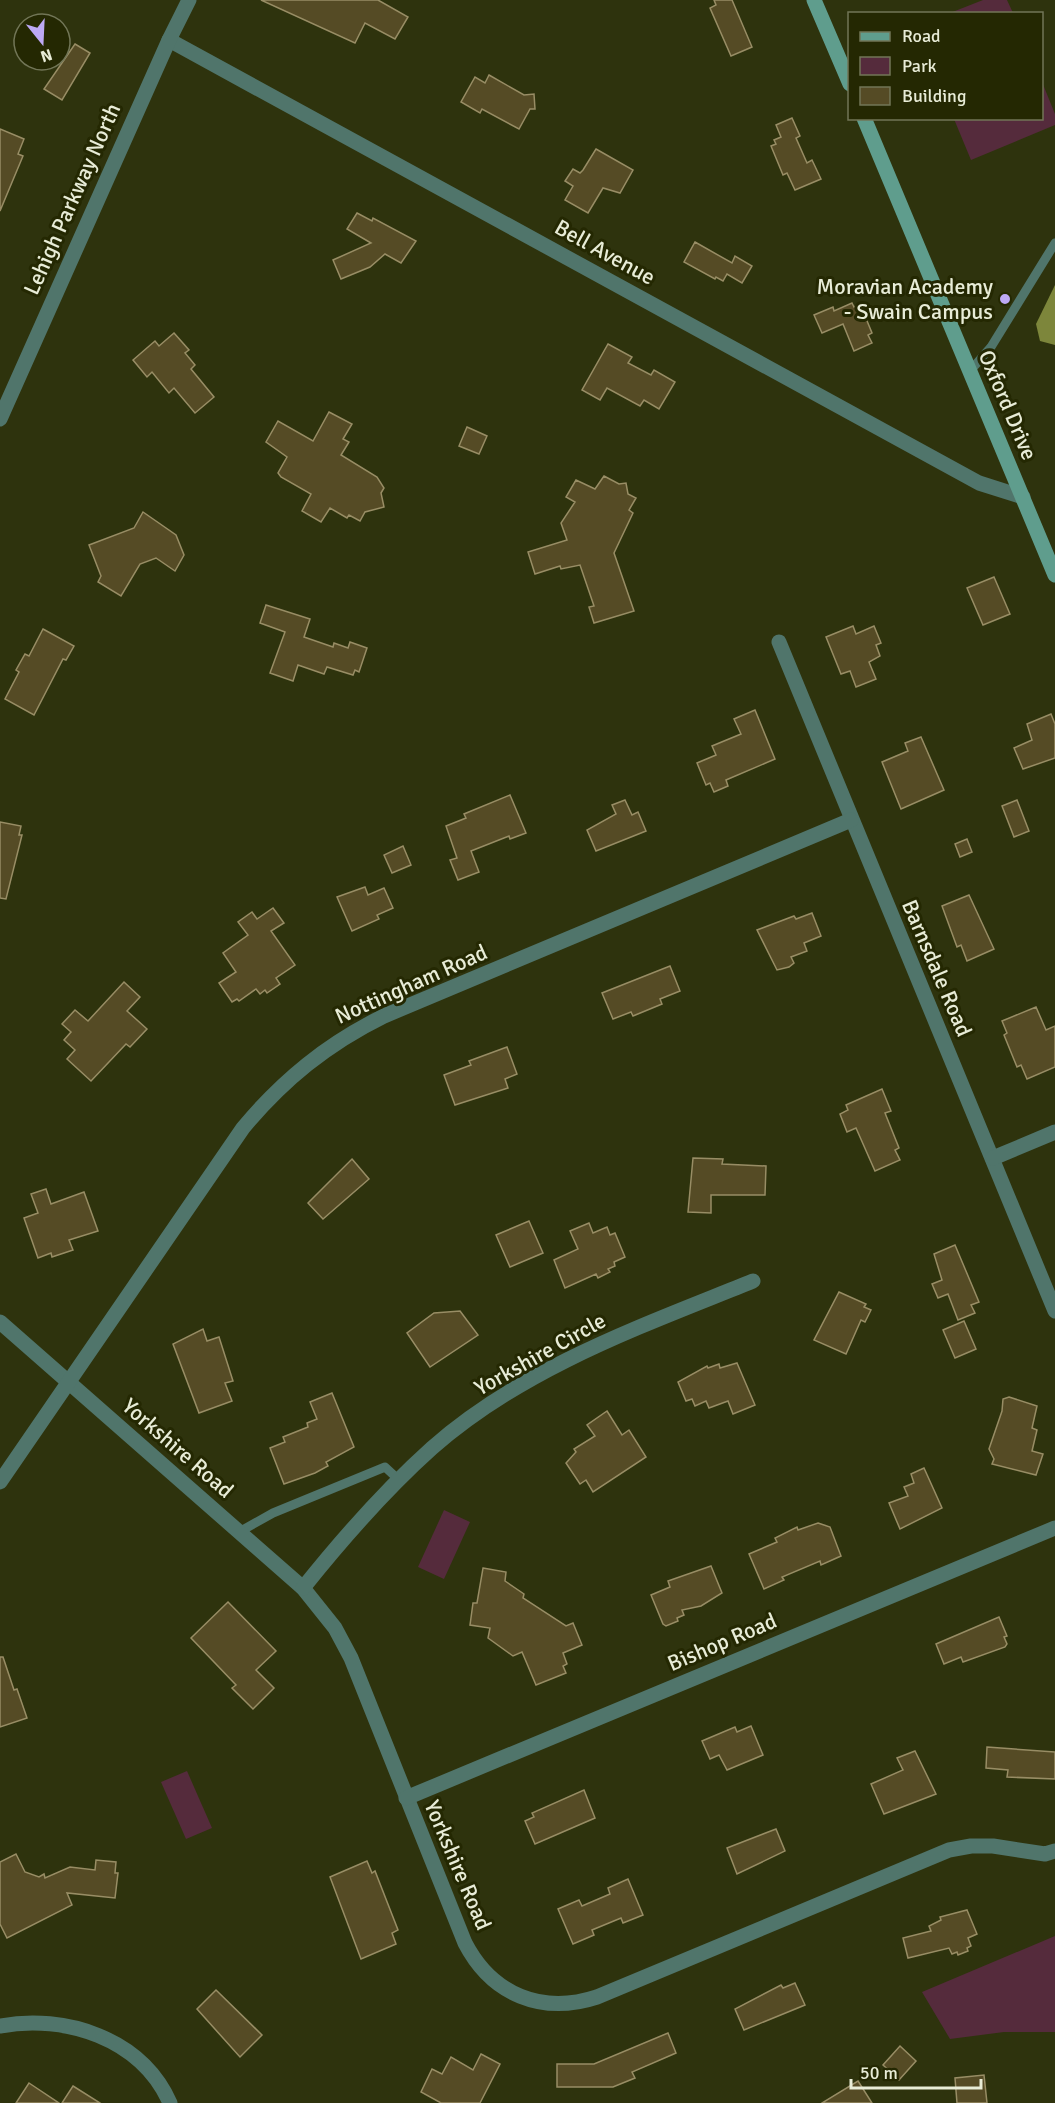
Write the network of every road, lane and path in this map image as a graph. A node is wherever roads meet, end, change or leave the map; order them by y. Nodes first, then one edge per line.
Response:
1 (189, 0) edge
2 (814, 0) edge
3 (168, 40) junction
4 (848, 82) edge
5 (865, 120) edge
6 (1055, 243) edge
7 (1052, 253) edge
8 (970, 371) junction
9 (0, 419) edge
10 (1023, 497) junction
11 (1055, 575) edge
12 (779, 642) dead end
13 (851, 820) junction
14 (1055, 1132) edge
15 (993, 1158) junction
16 (753, 1281) dead end
17 (1055, 1311) edge
18 (0, 1322) edge
19 (69, 1383) junction
20 (399, 1480) junction
21 (0, 1482) edge
22 (1055, 1528) edge
23 (239, 1532) junction
24 (303, 1588) junction
25 (405, 1797) junction
26 (1055, 1851) edge
27 (0, 2026) edge
28 (170, 2103) edge

1 - 3 street, Lehigh Parkway North
2 - 4 main road
3 - 9 street, Lehigh Parkway North
3 - 10 street, Bell Avenue
5 - 8 main road, Oxford Drive
6 - 7 lane
7 - 8 lane
8 - 10 main road, Oxford Drive
10 - 11 main road, Oxford Drive
12 - 13 street, Barnsdale Road
13 - 15 street, Barnsdale Road
13 - 19 street, Nottingham Road
14 - 15 street
15 - 17 street, Barnsdale Road
16 - 20 street, Yorkshire Circle
18 - 19 street, Yorkshire Road
19 - 21 street, Nottingham Road
19 - 23 street, Yorkshire Road
20 - 23 lane
20 - 24 street, Yorkshire Circle
22 - 25 street, Bishop Road
23 - 24 street, Yorkshire Road
24 - 25 street, Yorkshire Road
25 - 26 street, Yorkshire Road
27 - 28 street

